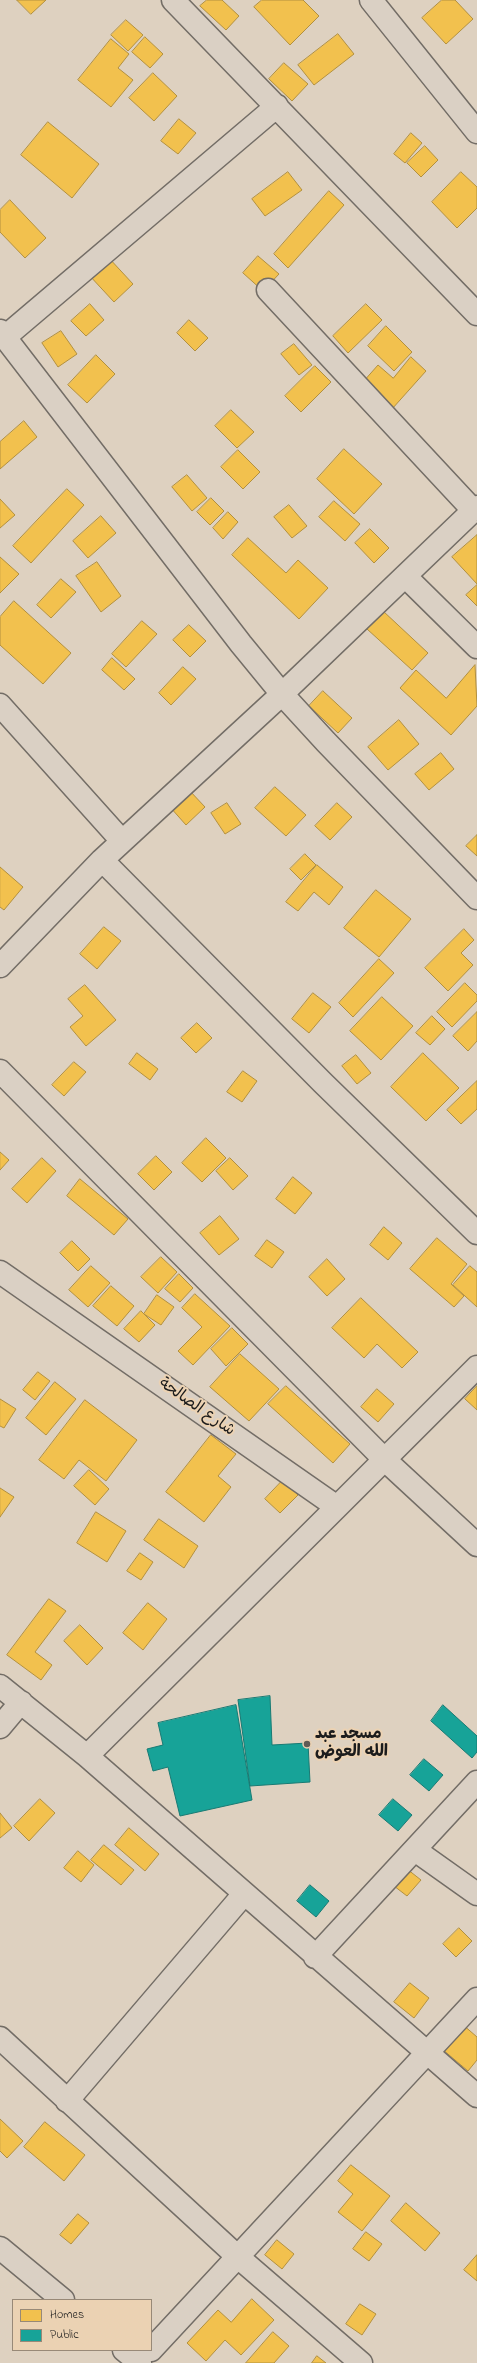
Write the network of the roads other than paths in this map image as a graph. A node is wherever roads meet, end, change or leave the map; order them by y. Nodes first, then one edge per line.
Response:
1 (173, 0) edge
2 (371, 0) edge
3 (277, 106) junction
4 (477, 132) edge
5 (268, 290) dead end
6 (477, 314) edge
7 (2, 334) edge
8 (475, 508) edge
9 (405, 576) junction
10 (477, 647) edge
11 (282, 694) junction
12 (0, 705) edge
13 (122, 841) junction
14 (102, 860) junction
15 (477, 898) edge
16 (0, 966) edge
17 (0, 1071) edge
18 (477, 1232) edge
19 (0, 1272) edge
20 (477, 1368) edge
21 (384, 1459) junction
22 (338, 1507) junction
23 (477, 1545) edge
24 (0, 1686) edge
25 (21, 1702) junction
26 (0, 1727) edge
27 (87, 1756) junction
28 (477, 1782) edge
29 (416, 1850) junction
30 (244, 1894) junction
31 (477, 1894) edge
32 (315, 1957) junction
33 (477, 1999) edge
34 (0, 2038) edge
35 (426, 2053) junction
36 (477, 2096) edge
37 (67, 2101) junction
38 (0, 2248) edge
39 (238, 2257) junction
40 (62, 2299) edge
41 (152, 2344) edge
42 (361, 2363) edge

1 - 3 street
2 - 4 street
3 - 6 street
3 - 7 street
5 - 8 street
7 - 11 street
8 - 9 street
9 - 10 street
9 - 11 street
11 - 13 street
11 - 15 street
12 - 13 street
13 - 14 street
14 - 16 street
14 - 18 street
17 - 21 street
19 - 22 street, شارع الصالحة
20 - 21 street
21 - 22 street
21 - 23 street
22 - 27 street
24 - 25 street
25 - 26 street
25 - 27 street
27 - 30 street
28 - 29 street
29 - 31 street
29 - 32 street
30 - 32 street
30 - 37 street
32 - 35 street
33 - 35 street
34 - 37 street
35 - 36 street
35 - 39 street
37 - 39 street
38 - 40 street
39 - 41 street
39 - 42 street

